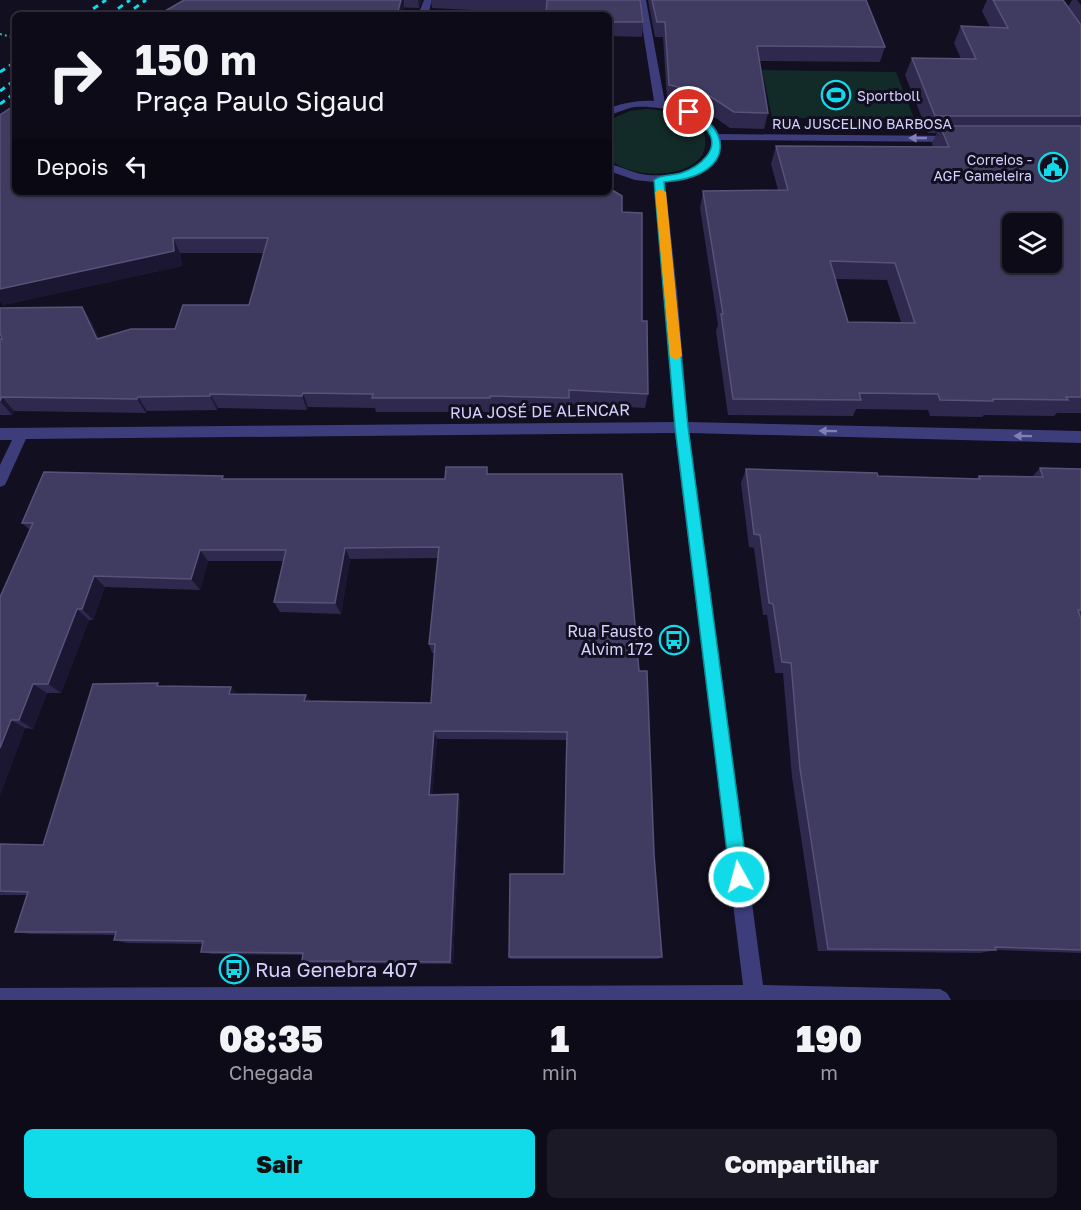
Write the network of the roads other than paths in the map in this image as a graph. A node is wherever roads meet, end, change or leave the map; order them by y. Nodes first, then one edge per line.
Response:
1 (642, 0) edge
2 (660, 104) junction
3 (612, 111) edge
4 (715, 137) junction
5 (962, 139) edge
6 (612, 168) edge
7 (659, 180) junction
8 (681, 427) junction
9 (0, 434) edge
10 (21, 435) junction
11 (1081, 437) edge
12 (0, 481) edge
13 (756, 998) edge
14 (0, 999) edge
15 (940, 1000) edge

1 - 2 street
2 - 3 street
2 - 4 street
5 -> 4 street, RUA JUSCELINO BARBOSA
4 - 7 street
6 - 7 street
7 - 8 street
8 - 10 street, RUA JOSÉ DE ALENCAR
11 -> 8 street, RUA JOSÉ DE ALENCAR
8 - 13 street
9 - 10 street, RUA JOSÉ DE ALENCAR
10 - 12 street
13 - 14 street
13 - 15 street

